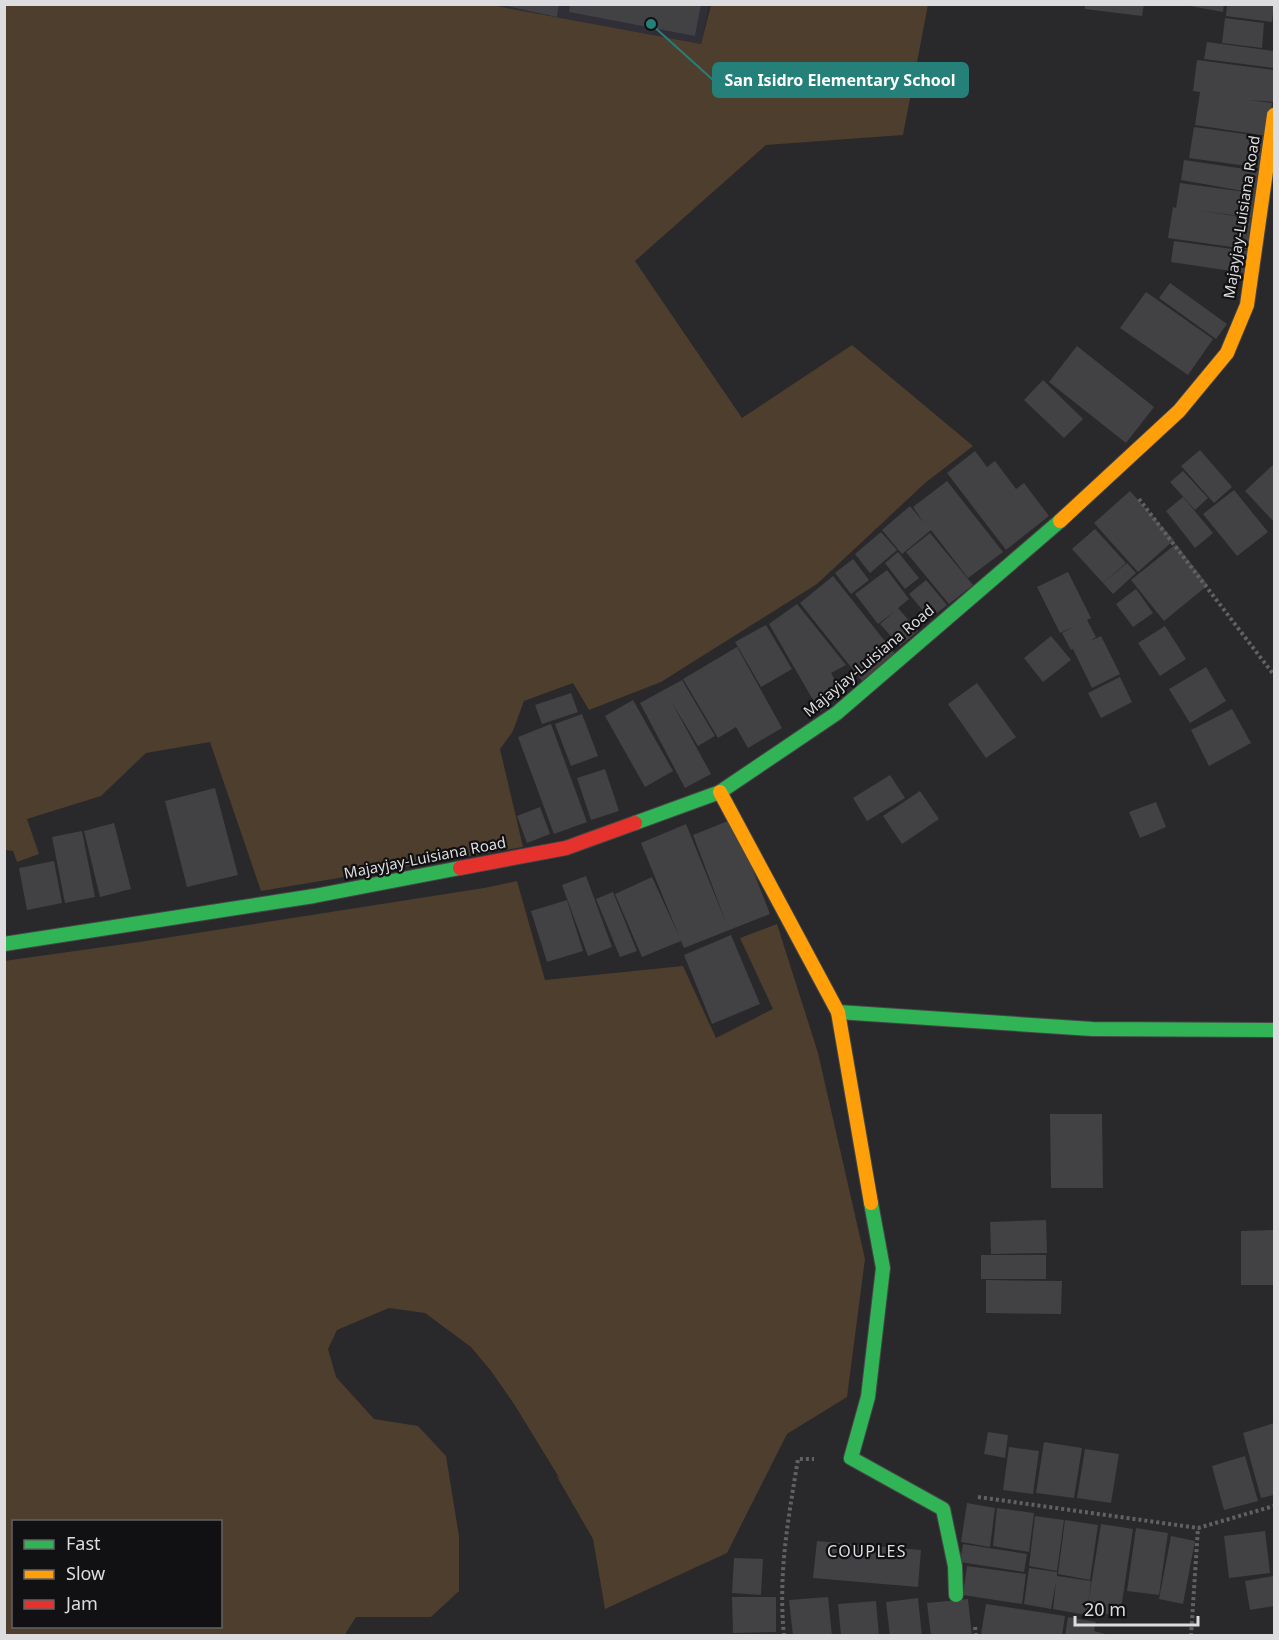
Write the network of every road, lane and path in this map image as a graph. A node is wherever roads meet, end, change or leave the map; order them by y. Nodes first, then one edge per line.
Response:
1 (1275, 115) edge
2 (1116, 470) junction
3 (1275, 675) edge
4 (720, 792) junction
5 (4, 944) edge
6 (838, 1012) junction
7 (1275, 1030) edge
8 (850, 1458) junction
9 (1275, 1506) edge
10 (943, 1509) junction
11 (1198, 1528) junction
12 (956, 1595) dead end
13 (784, 1635) edge
14 (1191, 1635) edge

1 - 2 street, Majayjay-Luisiana Road
2 - 3 path
2 - 4 street, Majayjay-Luisiana Road
4 - 5 street, Majayjay-Luisiana Road
4 - 6 street
6 - 7 street
6 - 8 street
8 - 10 street
8 - 13 path
9 - 11 path
10 - 11 path
10 - 12 street
11 - 14 path

